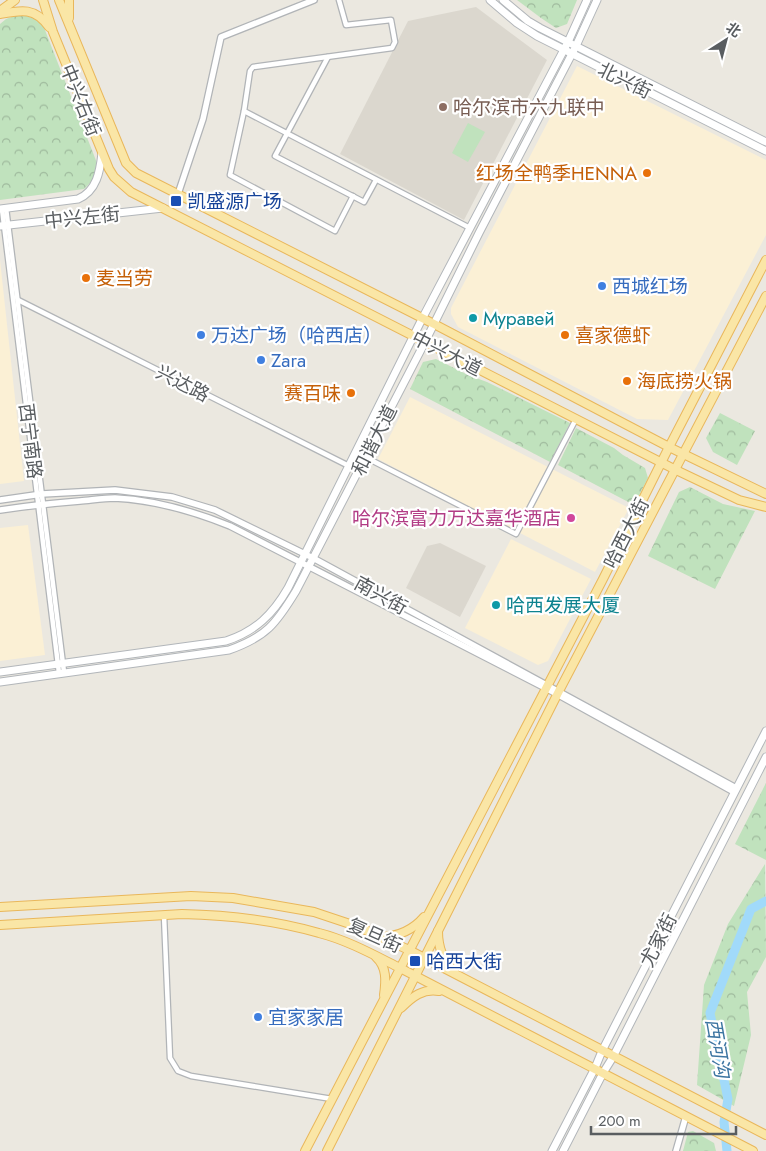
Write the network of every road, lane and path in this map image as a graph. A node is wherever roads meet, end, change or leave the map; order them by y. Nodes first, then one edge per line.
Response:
1 (16, 0) edge
2 (43, 0) edge
3 (59, 0) edge
4 (69, 0) edge
5 (314, 0) edge
6 (339, 0) edge
7 (490, 0) edge
8 (503, 0) edge
9 (587, 0) edge
10 (597, 0) edge
11 (0, 13) edge
12 (69, 25) junction
13 (53, 32) junction
14 (568, 42) junction
15 (576, 46) junction
16 (564, 50) junction
17 (572, 54) junction
18 (328, 57) junction
19 (244, 111) junction
20 (287, 133) junction
21 (766, 142) edge
22 (766, 151) edge
23 (102, 153) junction
24 (136, 173) joint
25 (376, 180) junction
26 (131, 192) joint
27 (178, 194) junction
28 (353, 196) junction
29 (163, 208) junction
30 (3, 209) edge
31 (4, 225) edge
32 (470, 228) junction
33 (766, 260) edge
34 (766, 296) edge
35 (18, 300) junction
36 (422, 318) junction
37 (434, 324) junction
38 (414, 336) junction
39 (425, 342) junction
40 (576, 419) junction
41 (669, 447) junction
42 (684, 454) junction
43 (365, 457) junction
44 (661, 463) junction
45 (349, 466) junction
46 (676, 470) junction
47 (766, 494) edge
48 (40, 495) junction
49 (0, 500) edge
50 (41, 504) junction
51 (766, 507) edge
52 (0, 510) edge
53 (305, 554) junction
54 (313, 558) junction
55 (300, 563) junction
56 (309, 567) junction
57 (60, 663) junction
58 (0, 672) edge
59 (61, 672) junction
60 (0, 682) edge
61 (546, 687) junction
62 (558, 692) junction
63 (766, 731) edge
64 (766, 757) edge
65 (735, 790) junction
66 (0, 907) edge
67 (431, 910) junction
68 (164, 915) junction
69 (0, 925) edge
70 (438, 928) junction
71 (380, 937) junction
72 (409, 950) junction
73 (372, 954) junction
74 (423, 958) junction
75 (400, 968) junction
76 (415, 976) junction
77 (460, 976) junction
78 (445, 992) junction
79 (382, 1003) junction
80 (397, 1013) junction
81 (602, 1051) junction
82 (614, 1057) junction
83 (595, 1068) junction
84 (603, 1073) junction
85 (332, 1099) junction
86 (686, 1116) junction
87 (766, 1136) edge
88 (305, 1151) edge
89 (326, 1151) edge
90 (552, 1151) edge
91 (563, 1151) edge
92 (676, 1151) edge
93 (753, 1151) edge

1 - 11 main road
2 - 13 main road, 中兴右街
3 - 12 main road, 中兴右街
4 - 12 main road
5 - 27 street
6 - 18 street
7 - 16 main road, 北兴街
8 - 14 main road, 北兴街
9 - 14 main road, 和谐大道
10 - 15 main road, 和谐大道
11 - 13 main road
12 - 24 main road, 中兴右街
13 - 23 main road, 中兴右街
14 - 15 main road, 北兴街
14 - 16 main road, 和谐大道
15 - 17 main road, 和谐大道
15 - 21 main road, 北兴街
16 - 17 main road, 北兴街
16 - 32 main road, 和谐大道
17 - 22 main road, 北兴街
17 - 37 main road, 和谐大道
18 - 19 street
18 - 20 street
19 - 20 street
19 - 28 street
20 - 25 street
20 - 28 street
23 - 26 main road, 中兴右街
23 - 30 main road, 中兴左街
24 - 27 main road, 中兴大道
25 - 28 street
25 - 32 street
26 - 29 main road, 中兴大道
27 - 36 main road, 中兴大道
29 - 31 main road, 中兴左街
29 - 38 main road, 中兴大道
30 - 31 street, 西宁南路
31 - 35 street, 西宁南路
31 - 48 street, 西宁南路
32 - 36 main road, 和谐大道
33 - 41 main road, 哈西大街
34 - 42 main road, 哈西大街
35 - 45 street, 兴达路
35 - 48 street, 西宁南路
36 - 37 main road, 中兴大道
36 - 38 main road, 和谐大道
37 - 39 main road, 和谐大道
37 - 41 main road, 中兴大道
38 - 39 main road, 中兴大道
38 - 45 main road, 和谐大道
39 - 40 main road, 中兴大道
39 - 43 main road, 和谐大道
40 - 43 street
40 - 44 main road, 中兴大道
41 - 42 main road, 中兴大道
41 - 44 main road, 哈西大街
42 - 46 main road, 哈西大街
42 - 47 main road, 中兴大道
43 - 54 main road, 和谐大道
44 - 46 main road, 中兴大道
44 - 61 main road, 哈西大街
45 - 53 main road, 和谐大道
46 - 51 main road, 中兴大道
46 - 62 main road, 哈西大街
48 - 49 street, 南兴街
48 - 50 street, 西宁南路
48 - 53 street, 南兴街
50 - 52 street, 南兴街
50 - 55 street, 南兴街
50 - 57 street, 西宁南路
53 - 54 street, 南兴街
53 - 55 main road, 和谐大道
54 - 56 main road, 和谐大道
54 - 61 street, 南兴街
55 - 56 street, 南兴街
55 - 57 main road, 和谐大道
56 - 59 main road, 和谐大道
56 - 61 street, 南兴街
57 - 58 main road, 和谐大道
57 - 59 street, 西宁南路
59 - 60 main road, 和谐大道
61 - 62 street, 南兴街
61 - 67 main road, 哈西大街
62 - 65 street, 南兴街
62 - 70 main road, 哈西大街
63 - 65 main road, 尤家街
64 - 82 main road, 尤家街
65 - 81 main road, 尤家街
66 - 71 main road, 复旦街
67 - 71 main road
67 - 72 main road, 哈西大街
68 - 69 main road, 复旦街
68 - 73 main road, 复旦街
68 - 85 street
70 - 74 main road, 哈西大街
70 - 77 main road
71 - 72 main road, 复旦街
72 - 74 main road, 复旦街
72 - 75 main road, 哈西大街
73 - 75 main road, 复旦街
73 - 79 main road
74 - 76 main road, 哈西大街
74 - 77 main road, 复旦街
75 - 76 main road, 复旦街
75 - 79 main road, 哈西大街
76 - 78 main road, 复旦街
76 - 80 main road, 哈西大街
77 - 81 main road, 复旦街
78 - 80 main road
78 - 83 main road, 复旦街
79 - 85 main road, 哈西大街
80 - 89 main road, 哈西大街
81 - 82 main road, 复旦街
81 - 83 main road, 尤家街
82 - 84 main road, 尤家街
82 - 87 main road, 复旦街
83 - 84 main road, 复旦街
83 - 90 main road, 尤家街
84 - 86 main road, 复旦街
84 - 91 main road, 尤家街
85 - 88 main road, 哈西大街
86 - 92 street
86 - 93 main road, 复旦街

